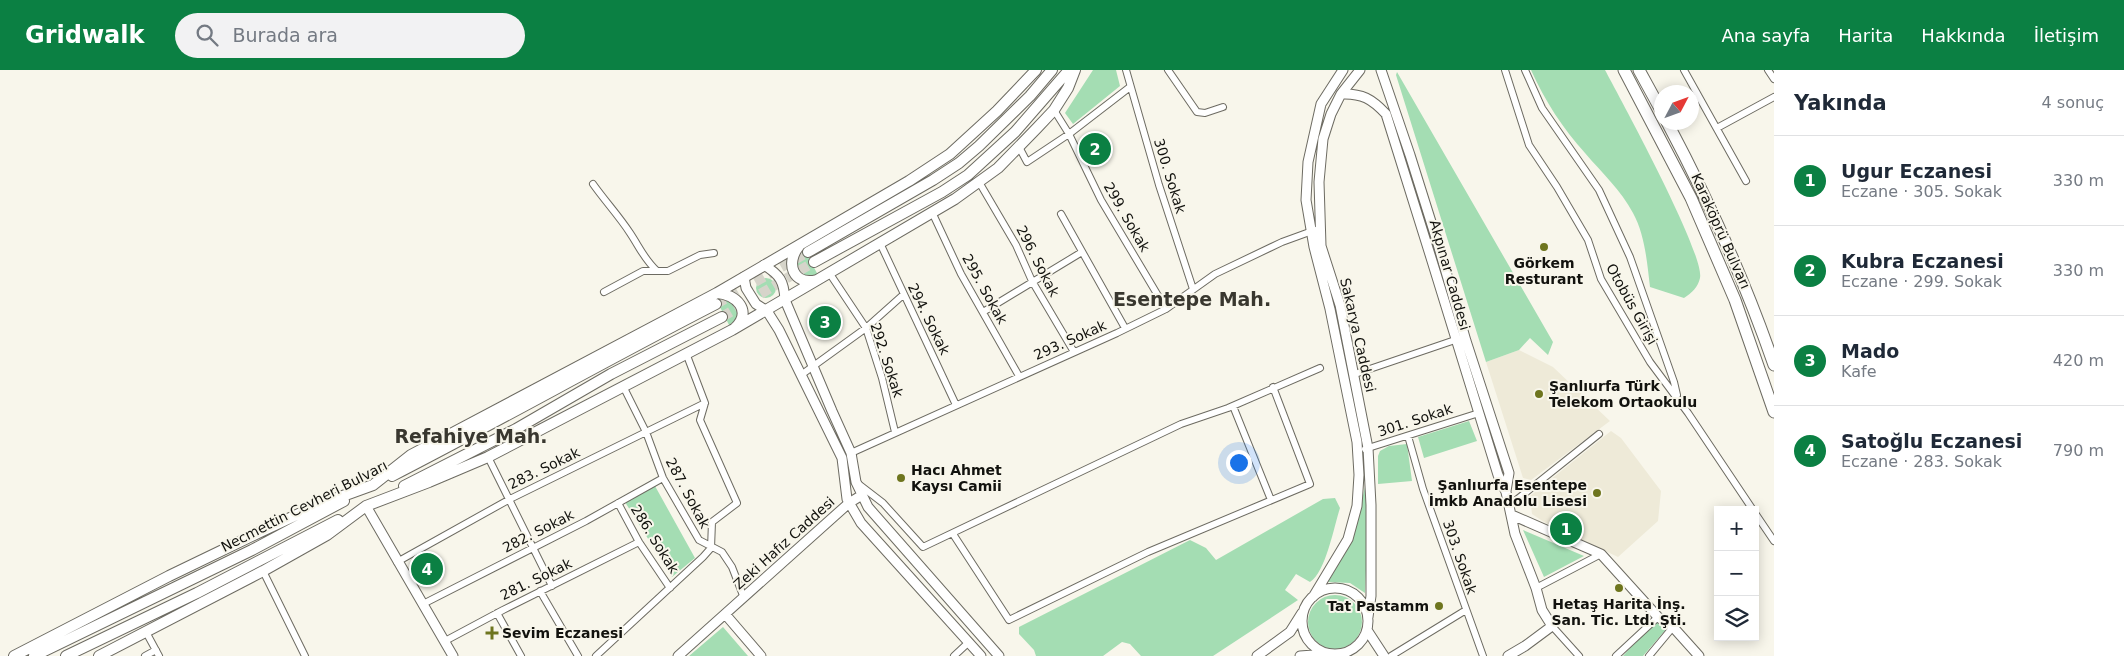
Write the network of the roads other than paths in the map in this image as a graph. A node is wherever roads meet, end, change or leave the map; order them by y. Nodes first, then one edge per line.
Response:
1 (1036, 70) edge
2 (1052, 70) edge
3 (1069, 70) edge
4 (1075, 70) edge
5 (1126, 70) edge
6 (1168, 70) edge
7 (1343, 70) edge
8 (1360, 70) edge
9 (1381, 70) edge
10 (1505, 70) edge
11 (1525, 70) edge
12 (1615, 70) edge
13 (1624, 70) edge
14 (1639, 70) edge
15 (1645, 70) edge
16 (1684, 70) edge
17 (1768, 70) edge
18 (1774, 80) edge
19 (1130, 87) junction
20 (1654, 92) edge
21 (1341, 94) junction
22 (1654, 97) edge
23 (1774, 97) edge
24 (1222, 107) dead end
25 (1054, 110) junction
26 (1654, 126) edge
27 (1654, 127) edge
28 (1717, 128) junction
29 (1656, 130) edge
30 (1671, 130) edge
31 (1069, 134) junction
32 (1019, 147) junction
33 (1746, 181) dead end
34 (979, 182) junction
35 (593, 184) dead end
36 (932, 212) junction
37 (1060, 214) dead end
38 (1321, 229) junction
39 (1312, 230) junction
40 (802, 243) junction
41 (880, 243) junction
42 (808, 252) tunnel mouth
43 (1082, 252) junction
44 (714, 253) dead end
45 (814, 262) tunnel mouth
46 (764, 265) junction
47 (657, 271) junction
48 (826, 276) junction
49 (744, 277) junction
50 (1032, 281) junction
51 (1193, 289) junction
52 (604, 292) dead end
53 (717, 293) junction
54 (903, 295) junction
55 (785, 300) junction
56 (716, 304) tunnel mouth
57 (1166, 309) junction
58 (767, 311) junction
59 (983, 312) junction
60 (722, 317) tunnel mouth
61 (866, 328) junction
62 (1126, 328) junction
63 (732, 330) junction
64 (1455, 340) junction
65 (1074, 352) junction
66 (686, 353) junction
67 (1774, 365) edge
68 (813, 366) junction
69 (1320, 368) dead end
70 (1355, 374) junction
71 (801, 375) junction
72 (1019, 376) junction
73 (623, 386) junction
74 (1274, 387) junction
75 (1678, 399) junction
76 (705, 403) junction
77 (956, 405) junction
78 (1233, 406) junction
79 (1774, 412) edge
80 (1479, 413) junction
81 (646, 432) junction
82 (895, 432) junction
83 (1599, 434) dead end
84 (1408, 436) junction
85 (1368, 448) junction
86 (1358, 451) junction
87 (852, 453) junction
88 (488, 456) junction
89 (663, 478) junction
90 (856, 482) junction
91 (373, 485) junction
92 (1506, 492) junction
93 (862, 495) junction
94 (510, 499) junction
95 (1271, 500) junction
96 (618, 503) junction
97 (849, 503) junction
98 (1510, 505) junction
99 (366, 506) junction
100 (1750, 506) edge
101 (1512, 515) junction
102 (1759, 519) edge
103 (953, 534) junction
104 (1774, 541) edge
105 (639, 542) junction
106 (533, 548) junction
107 (711, 548) junction
108 (1601, 554) junction
109 (398, 562) junction
110 (263, 571) junction
111 (552, 586) junction
112 (670, 588) junction
113 (1536, 588) junction
114 (540, 592) junction
115 (1313, 597) junction
116 (744, 598) junction
117 (423, 604) junction
118 (1305, 609) junction
119 (1466, 610) junction
120 (497, 613) junction
121 (726, 614) junction
122 (1368, 617) junction
123 (1658, 617) junction
124 (1552, 626) junction
125 (1673, 627) junction
126 (1367, 630) junction
127 (146, 632) junction
128 (445, 641) junction
129 (969, 642) junction
130 (157, 653) edge
131 (1329, 654) junction
132 (1341, 655) edge
133 (14, 656) edge
134 (34, 656) edge
135 (66, 656) edge
136 (99, 656) edge
137 (145, 656) edge
138 (305, 656) edge
139 (453, 656) edge
140 (521, 656) edge
141 (578, 656) edge
142 (596, 656) edge
143 (678, 656) edge
144 (761, 656) edge
145 (954, 656) edge
146 (981, 656) edge
147 (1000, 656) edge
148 (1257, 656) edge
149 (1300, 656) edge
150 (1384, 656) edge
151 (1391, 656) edge
152 (1483, 656) edge
153 (1508, 656) edge
154 (1579, 656) edge
155 (1616, 656) edge
156 (1649, 656) edge
157 (1699, 656) edge

1 - 40 main road
2 - 42 main road
3 - 45 main road
4 - 25 main road
5 - 19 street, 300. Sokak
6 - 24 street
7 - 39 main road, Sakarya Caddesi
8 - 21 main road, Sakarya Caddesi
9 - 92 main road, Akpınar Caddesi
10 - 75 street, Otobüs Girişi
11 - 75 street
12 - 27 highway
13 - 26 highway, Karaköprü Bulvarı
14 - 22 highway
15 - 20 highway
16 - 28 street
17 - 18 street
19 - 31 street
19 - 51 street, 300. Sokak
21 - 38 main road, Sakarya Caddesi
21 - 64 main road, Akpınar Caddesi
23 - 28 street
25 - 31 street, 299. Sokak
25 - 32 main road
28 - 33 street
29 - 79 highway, Karaköprü Bulvarı
30 - 67 highway, Karaköprü Bulvarı
31 - 32 street
31 - 57 street, 299. Sokak
32 - 34 main road
34 - 36 main road
34 - 50 street, 296. Sokak
35 - 47 street
36 - 41 main road
36 - 59 street, 295. Sokak
37 - 43 street
38 - 39 street, 293. Sokak
38 - 70 main road, Sakarya Caddesi
39 - 51 street, 293. Sokak
39 - 86 main road, Sakarya Caddesi
40 - 46 main road
40 - 48 main road
41 - 48 main road
41 - 54 street, 294. Sokak
43 - 50 street
43 - 62 street
44 - 47 street
46 - 49 main road
46 - 55 main road
47 - 52 street
48 - 55 main road
48 - 61 street, 292. Sokak
49 - 53 main road
49 - 58 main road
50 - 59 street
50 - 65 street, 296. Sokak
51 - 57 street, 293. Sokak
53 - 63 main road
53 - 91 main road
54 - 61 street
54 - 77 street, 294. Sokak
55 - 58 main road
55 - 68 main road
56 - 91 main road, Necmettin Cevheri Bulvarı
57 - 62 street, 293. Sokak
58 - 63 main road
58 - 71 main road
59 - 72 street, 295. Sokak
60 - 99 main road, Necmettin Cevheri Bulvarı
61 - 68 street
61 - 82 street, 292. Sokak
62 - 65 street, 293. Sokak
63 - 66 main road
64 - 70 street
64 - 80 main road, Akpınar Caddesi
65 - 72 street, 293. Sokak
66 - 73 main road
66 - 76 street
68 - 71 street
68 - 87 main road
69 - 74 street
70 - 85 main road, Sakarya Caddesi
71 - 97 main road
72 - 77 street, 293. Sokak
73 - 81 street, 287. Sokak
73 - 88 main road
74 - 78 street
74 - 95 street
75 - 100 street, Otobüs Girişi
76 - 81 street, 283. Sokak
76 - 107 street
77 - 82 street, 293. Sokak
78 - 95 street
78 - 103 street
80 - 84 street, 301. Sokak
80 - 92 main road, Akpınar Caddesi
81 - 89 street, 287. Sokak
81 - 94 street, 283. Sokak
82 - 87 street, 293. Sokak
83 - 98 street
84 - 85 street, 301. Sokak
84 - 119 street, 303. Sokak
85 - 86 street, 301. Sokak
85 - 122 main road, Sakarya Caddesi
86 - 115 main road, Sakarya Caddesi
87 - 90 main road
88 - 94 street
88 - 99 main road
89 - 96 street, 282. Sokak
89 - 107 street, 287. Sokak
90 - 93 main road
90 - 103 street
91 - 133 main road
91 - 134 main road, Necmettin Cevheri Bulvarı
92 - 98 main road, Akpınar Caddesi
93 - 97 main road, Zeki Hafız Caddesi
93 - 147 main road
94 - 106 street
94 - 109 street, 283. Sokak
95 - 103 street
96 - 105 street, 286. Sokak
96 - 106 street, 282. Sokak
97 - 116 main road, Zeki Hafız Caddesi
97 - 129 main road
98 - 101 main road, Akpınar Caddesi
99 - 109 main road
99 - 110 main road
99 - 135 main road, Necmettin Cevheri Bulvarı
101 - 108 main road
101 - 113 main road, Akpınar Caddesi
102 - 104 street
105 - 111 street, 281. Sokak
105 - 112 street, 286. Sokak
106 - 111 street
106 - 117 street, 282. Sokak
107 - 112 street
107 - 116 street, 287. Sokak
108 - 113 street
108 - 123 main road
109 - 117 main road
110 - 127 main road
110 - 138 street
111 - 114 street, 281. Sokak
112 - 142 street
113 - 124 main road, Akpınar Caddesi
114 - 120 street, 281. Sokak
114 - 141 street
115 - 118 main road
115 - 122 main road
116 - 121 main road, Zeki Hafız Caddesi
117 - 128 main road
118 - 131 main road
118 - 148 main road
119 - 151 street
119 - 152 street, 303. Sokak
120 - 128 street, 281. Sokak
120 - 140 street
121 - 143 main road, Zeki Hafız Caddesi
121 - 144 main road
122 - 126 main road
123 - 125 main road
123 - 155 street
124 - 153 main road
124 - 154 street
125 - 156 street
125 - 157 main road
126 - 132 main road
126 - 150 main road
127 - 130 street
127 - 136 main road
128 - 139 main road
129 - 145 street
129 - 146 main road
130 - 137 street
131 - 132 main road
131 - 149 main road

